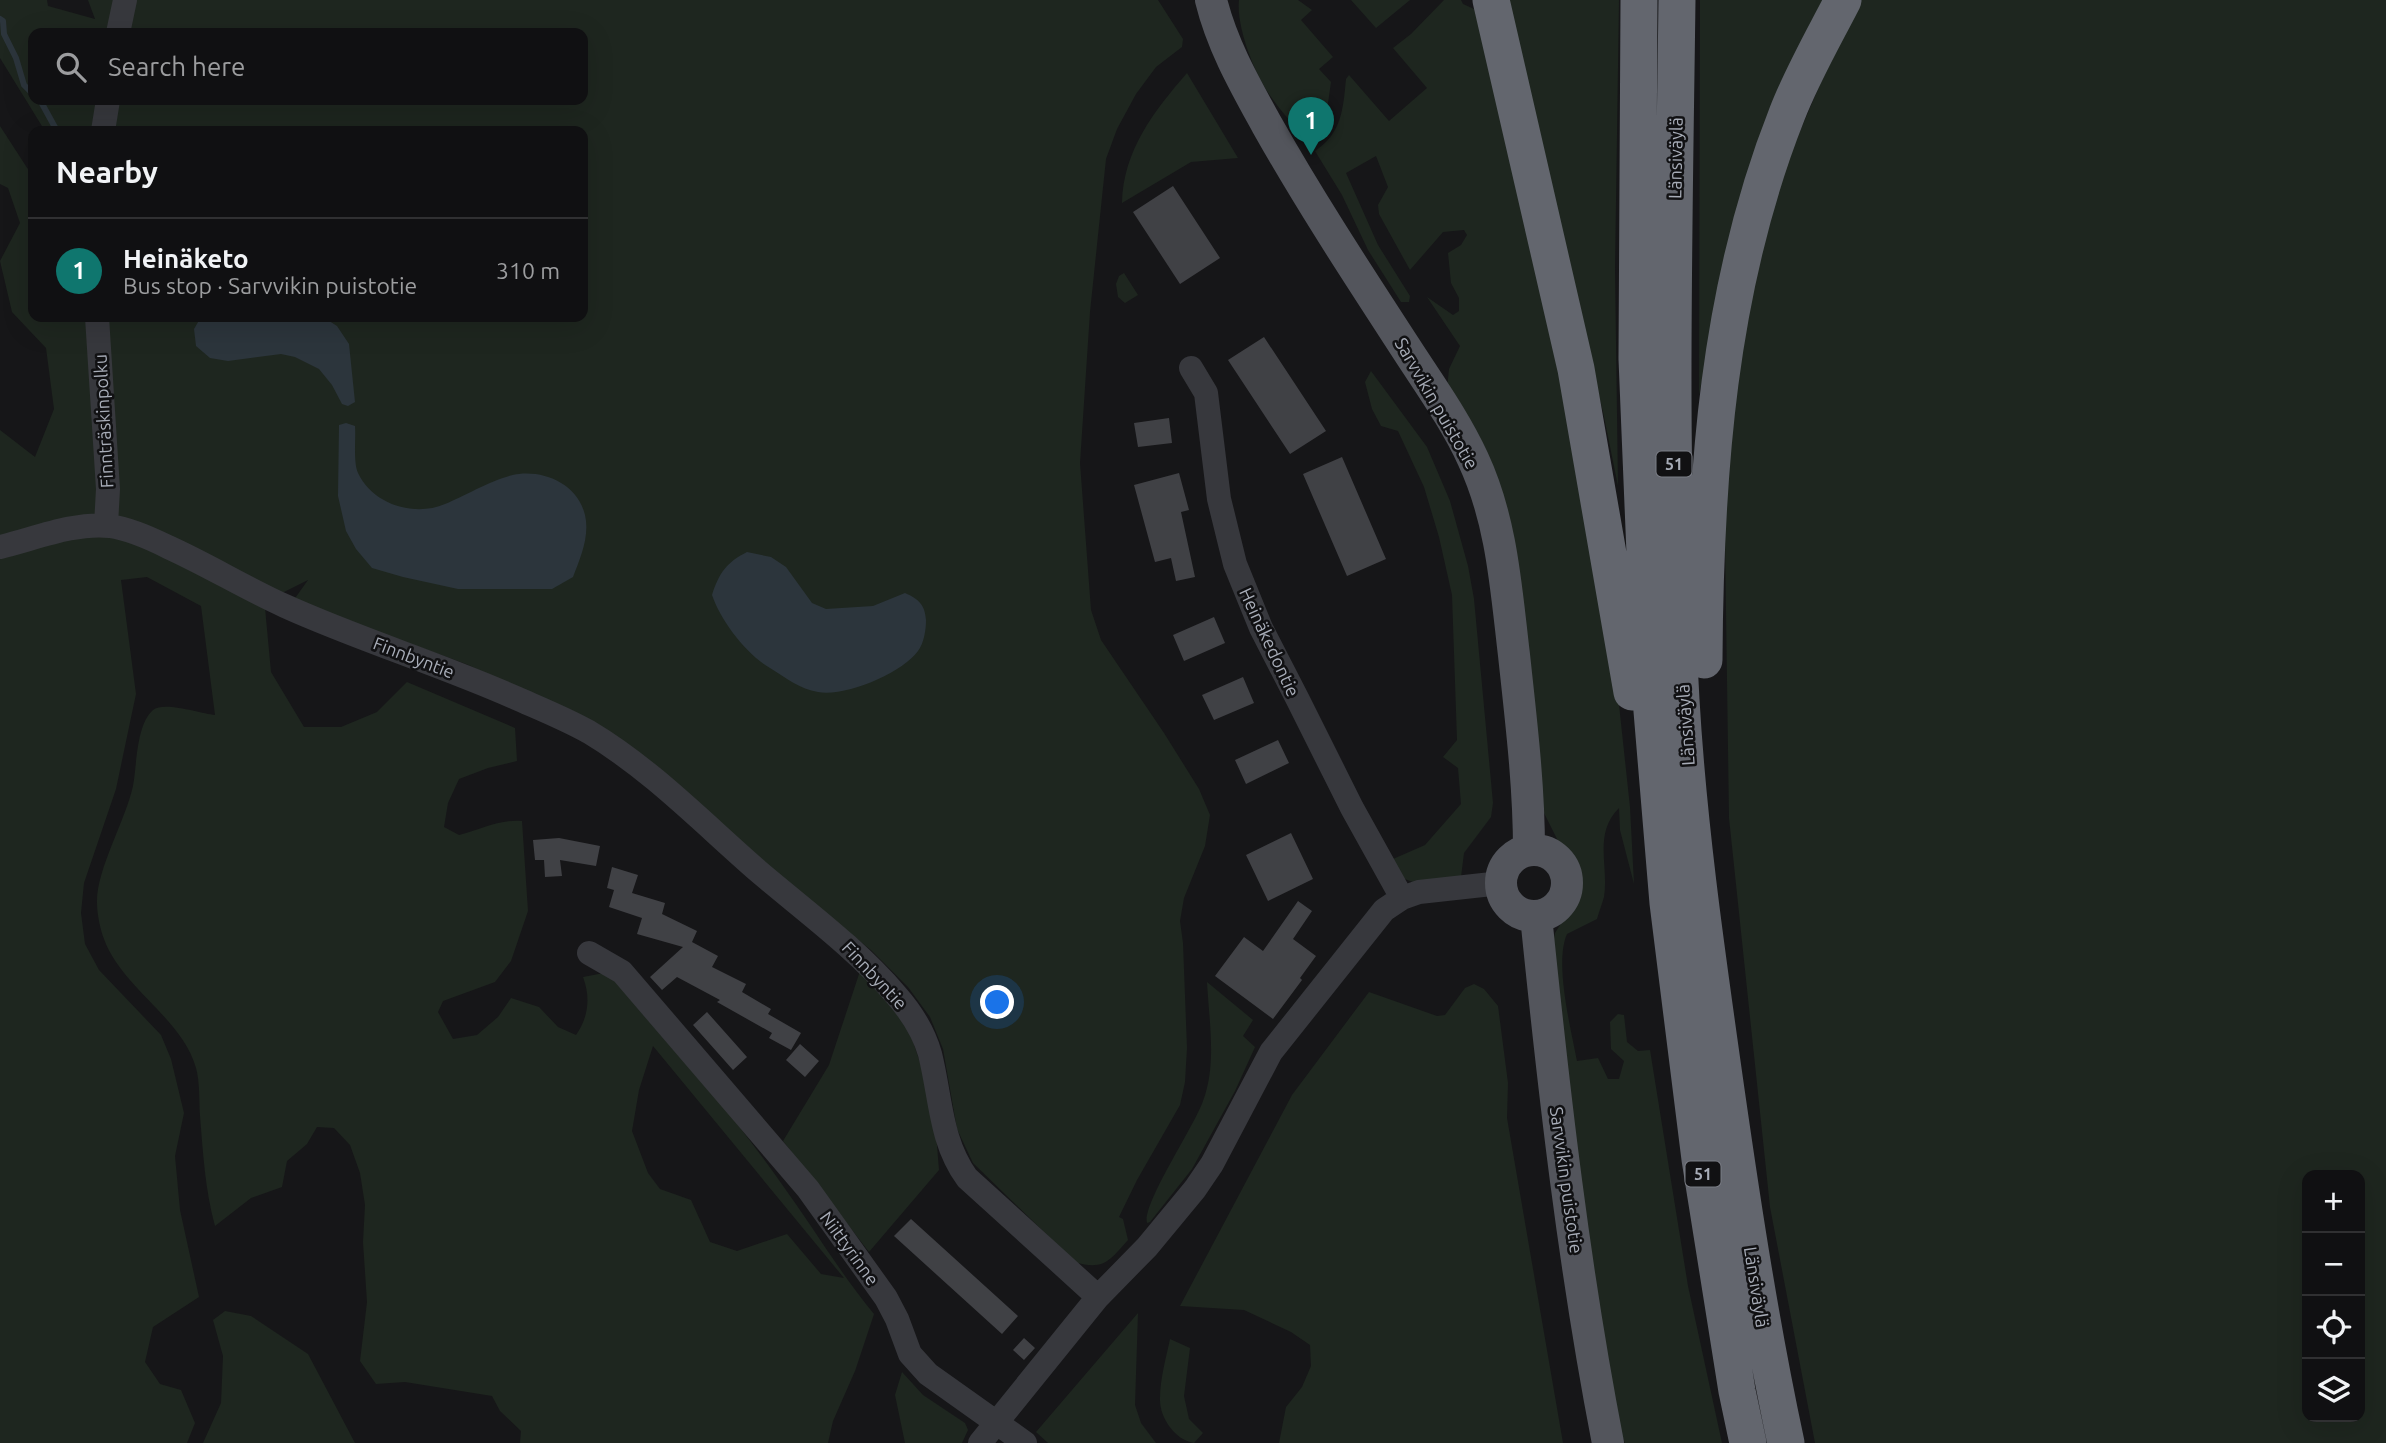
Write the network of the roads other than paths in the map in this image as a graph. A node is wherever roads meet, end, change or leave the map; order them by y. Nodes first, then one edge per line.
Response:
1 (125, 0) edge
2 (1211, 0) edge
3 (1491, 0) edge
4 (1639, 0) edge
5 (1676, 0) edge
6 (1843, 0) edge
7 (119, 28) edge
8 (107, 105) edge
9 (104, 126) edge
10 (97, 322) edge
11 (1192, 368) dead end
12 (106, 526) junction
13 (0, 547) edge
14 (1530, 850) junction
15 (1501, 883) junction
16 (1402, 898) junction
17 (1668, 903) junction
18 (1536, 916) junction
19 (1703, 927) junction
20 (589, 953) dead end
21 (1098, 1297) junction
22 (988, 1433) edge
23 (1025, 1443) edge
24 (1608, 1443) edge
25 (1748, 1443) edge
26 (1786, 1443) edge

1 - 7 street
2 - 14 main road, Sarvvikin puistotie
3 - 17 highway
4 - 17 highway, Länsiväylä / 51
5 - 19 highway, Länsiväylä / 51
6 - 19 highway
8 - 9 street
10 - 12 street, Finnträskinpolku
11 - 16 street, Heinäkedontie
12 - 13 street, Finnbyntie
12 - 21 street, Finnbyntie
14 - 15 main road
14 - 18 main road
15 - 16 street
15 - 18 main road
16 - 21 street
17 - 25 highway, Länsiväylä / 51
18 - 24 main road, Sarvvikin puistotie
19 - 26 highway, Länsiväylä / 51
20 - 22 street, Niittyrinne
21 - 22 street
22 - 23 street, Niittyrinne

